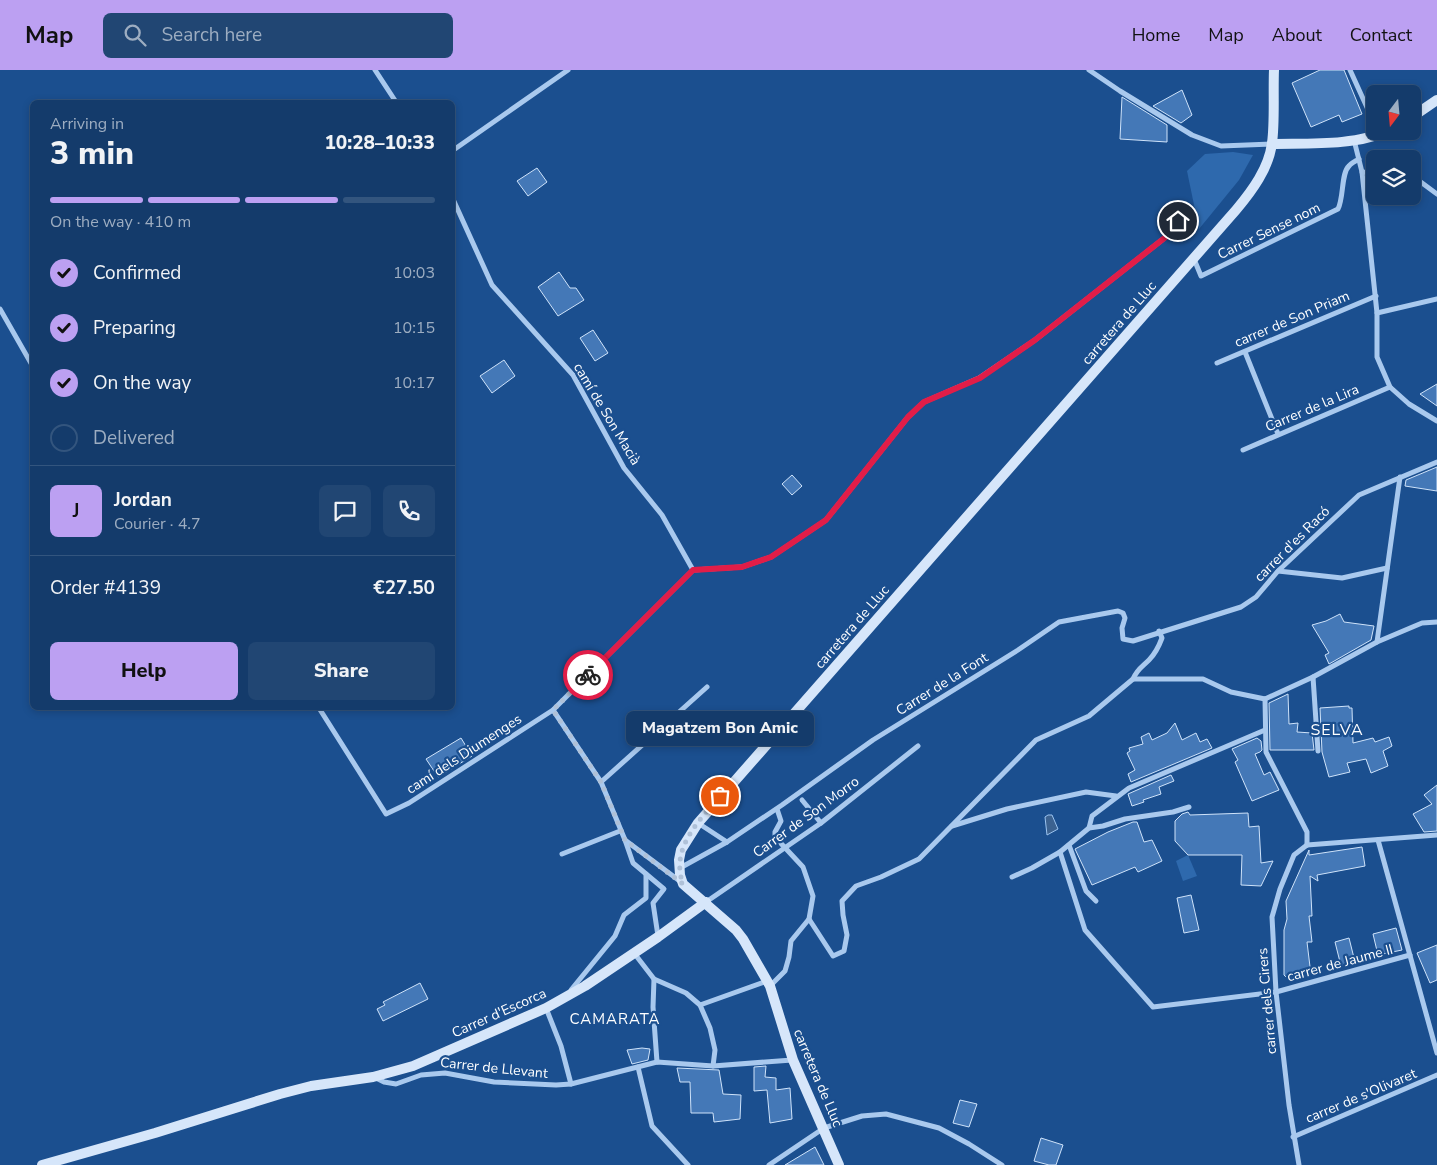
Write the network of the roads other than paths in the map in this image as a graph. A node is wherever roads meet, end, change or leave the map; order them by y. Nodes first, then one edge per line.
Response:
1 (375, 70) edge
2 (568, 70) edge
3 (1089, 70) edge
4 (1274, 70) edge
5 (1350, 70) edge
6 (395, 100) edge
7 (1437, 100) edge
8 (1366, 103) edge
9 (1421, 111) edge
10 (1366, 136) edge
11 (1354, 140) junction
12 (1272, 144) junction
13 (455, 149) edge
14 (1359, 159) junction
15 (1362, 172) junction
16 (1366, 172) edge
17 (1421, 182) edge
18 (1437, 194) edge
19 (455, 204) edge
20 (1189, 207) dead end
21 (1194, 258) junction
22 (1376, 296) junction
23 (1437, 299) edge
24 (0, 309) edge
25 (1378, 312) junction
26 (1244, 352) junction
27 (30, 362) edge
28 (1217, 363) dead end
29 (1390, 387) junction
30 (1437, 422) edge
31 (1278, 434) junction
32 (1243, 450) dead end
33 (1437, 462) edge
34 (1400, 477) junction
35 (1387, 568) junction
36 (693, 570) junction
37 (1278, 571) junction
38 (1437, 622) edge
39 (1159, 631) junction
40 (1377, 642) junction
41 (1313, 677) junction
42 (1133, 679) junction
43 (707, 687) dead end
44 (1265, 699) junction
45 (320, 710) edge
46 (553, 710) junction
47 (1266, 730) junction
48 (918, 746) dead end
49 (1318, 751) dead end
50 (601, 782) junction
51 (1117, 796) junction
52 (802, 800) dead end
53 (1189, 807) dead end
54 (777, 809) junction
55 (698, 823) junction
56 (821, 823) junction
57 (951, 826) junction
58 (1089, 828) junction
59 (620, 831) junction
60 (1437, 835) edge
61 (625, 840) junction
62 (1378, 840) junction
63 (727, 842) junction
64 (1069, 845) junction
65 (1307, 845) junction
66 (786, 847) junction
67 (1060, 852) junction
68 (562, 854) dead end
69 (679, 869) junction
70 (646, 874) junction
71 (1012, 877) dead end
72 (683, 884) junction
73 (1096, 901) dead end
74 (706, 902) junction
75 (809, 919) junction
76 (658, 937) junction
77 (634, 953) junction
78 (1410, 955) junction
79 (654, 979) junction
80 (768, 983) junction
81 (1276, 992) junction
82 (563, 998) junction
83 (700, 1005) junction
84 (546, 1008) junction
85 (1437, 1053) edge
86 (793, 1060) junction
87 (657, 1062) junction
88 (713, 1066) junction
89 (638, 1068) junction
90 (1437, 1075) edge
91 (373, 1077) junction
92 (571, 1084) junction
93 (824, 1128) junction
94 (1293, 1137) junction
95 (42, 1165) edge
96 (688, 1165) edge
97 (769, 1165) edge
98 (839, 1165) edge
99 (1002, 1165) edge
100 (1299, 1165) edge

1 - 6 street
2 - 13 street
3 - 12 street
4 - 12 main road, carretera de Lluc
5 - 8 street
7 - 9 main road
10 - 11 main road
11 - 12 main road
11 - 14 street
12 - 21 main road, carretera de Lluc
14 - 15 street
14 - 21 street, Carrer Sense nom
15 - 16 street
15 - 22 street
17 - 18 street
19 - 36 street, camí de Son Macià
20 - 36 street
21 - 55 main road, carretera de Lluc
22 - 25 street
22 - 26 street, carrer de Son Priam
23 - 25 street
24 - 27 street
25 - 29 street
26 - 28 street, carrer de Son Priam
26 - 31 street
29 - 30 street
29 - 31 street, Carrer de la Lira
31 - 32 street, Carrer de la Lira
33 - 34 street, carrer d'es Racó
34 - 35 street
34 - 37 street, carrer d'es Racó
35 - 37 street
35 - 40 street
36 - 46 street, camí dels Diumenges
37 - 39 street, carrer d'es Racó
38 - 40 street
39 - 42 street
39 - 54 street, Carrer de la Font
40 - 41 street
41 - 44 street
41 - 49 street
42 - 44 street
42 - 57 street
43 - 50 street
44 - 47 street
45 - 46 street, camí dels Diumenges
46 - 50 street
47 - 51 street
47 - 65 street
48 - 56 street, Carrer de Son Morro
50 - 59 street
51 - 57 street
51 - 58 street
52 - 56 street
53 - 58 street
54 - 63 street, Carrer de la Font
54 - 66 street
55 - 63 street
55 - 69 main road, carretera de Lluc
56 - 66 street, Carrer de Son Morro
57 - 75 street
58 - 64 street
59 - 61 street
59 - 68 street
60 - 62 street
61 - 70 street
61 - 72 street
62 - 65 street
62 - 78 street
63 - 69 street, Carrer de la Font
64 - 67 street
64 - 73 street
65 - 81 street, carrer dels Cirers
66 - 74 street, Carrer de Son Morro
66 - 75 street
67 - 71 street
67 - 81 street, carrer de Jaume II
69 - 72 main road, carretera de Lluc
70 - 76 street
70 - 82 street
72 - 74 main road, carretera de Lluc
74 - 76 main road, Carrer d'Escorca
74 - 80 main road, carretera de Lluc
75 - 80 street
76 - 77 main road, Carrer d'Escorca
77 - 79 street
77 - 82 main road, Carrer d'Escorca
78 - 81 street, carrer de Jaume II
78 - 85 street
79 - 83 street
79 - 87 street
80 - 83 street
80 - 86 main road, carretera de Lluc
81 - 94 street, carrer dels Cirers
82 - 84 main road, Carrer d'Escorca
83 - 88 street
84 - 91 main road, Carrer d'Escorca
84 - 92 street
86 - 88 street, Carrer de Llevant
86 - 93 main road, carretera de Lluc
87 - 88 street, Carrer de Llevant
87 - 89 street, Carrer de Llevant
89 - 92 street, Carrer de Llevant
89 - 96 street
90 - 94 street, carrer de s'Olivaret
91 - 92 street, Carrer de Llevant
91 - 95 main road, Carrer d'Escorca
93 - 97 street
93 - 98 main road, carretera de Lluc
93 - 99 street
94 - 100 street, carrer dels Cirers

